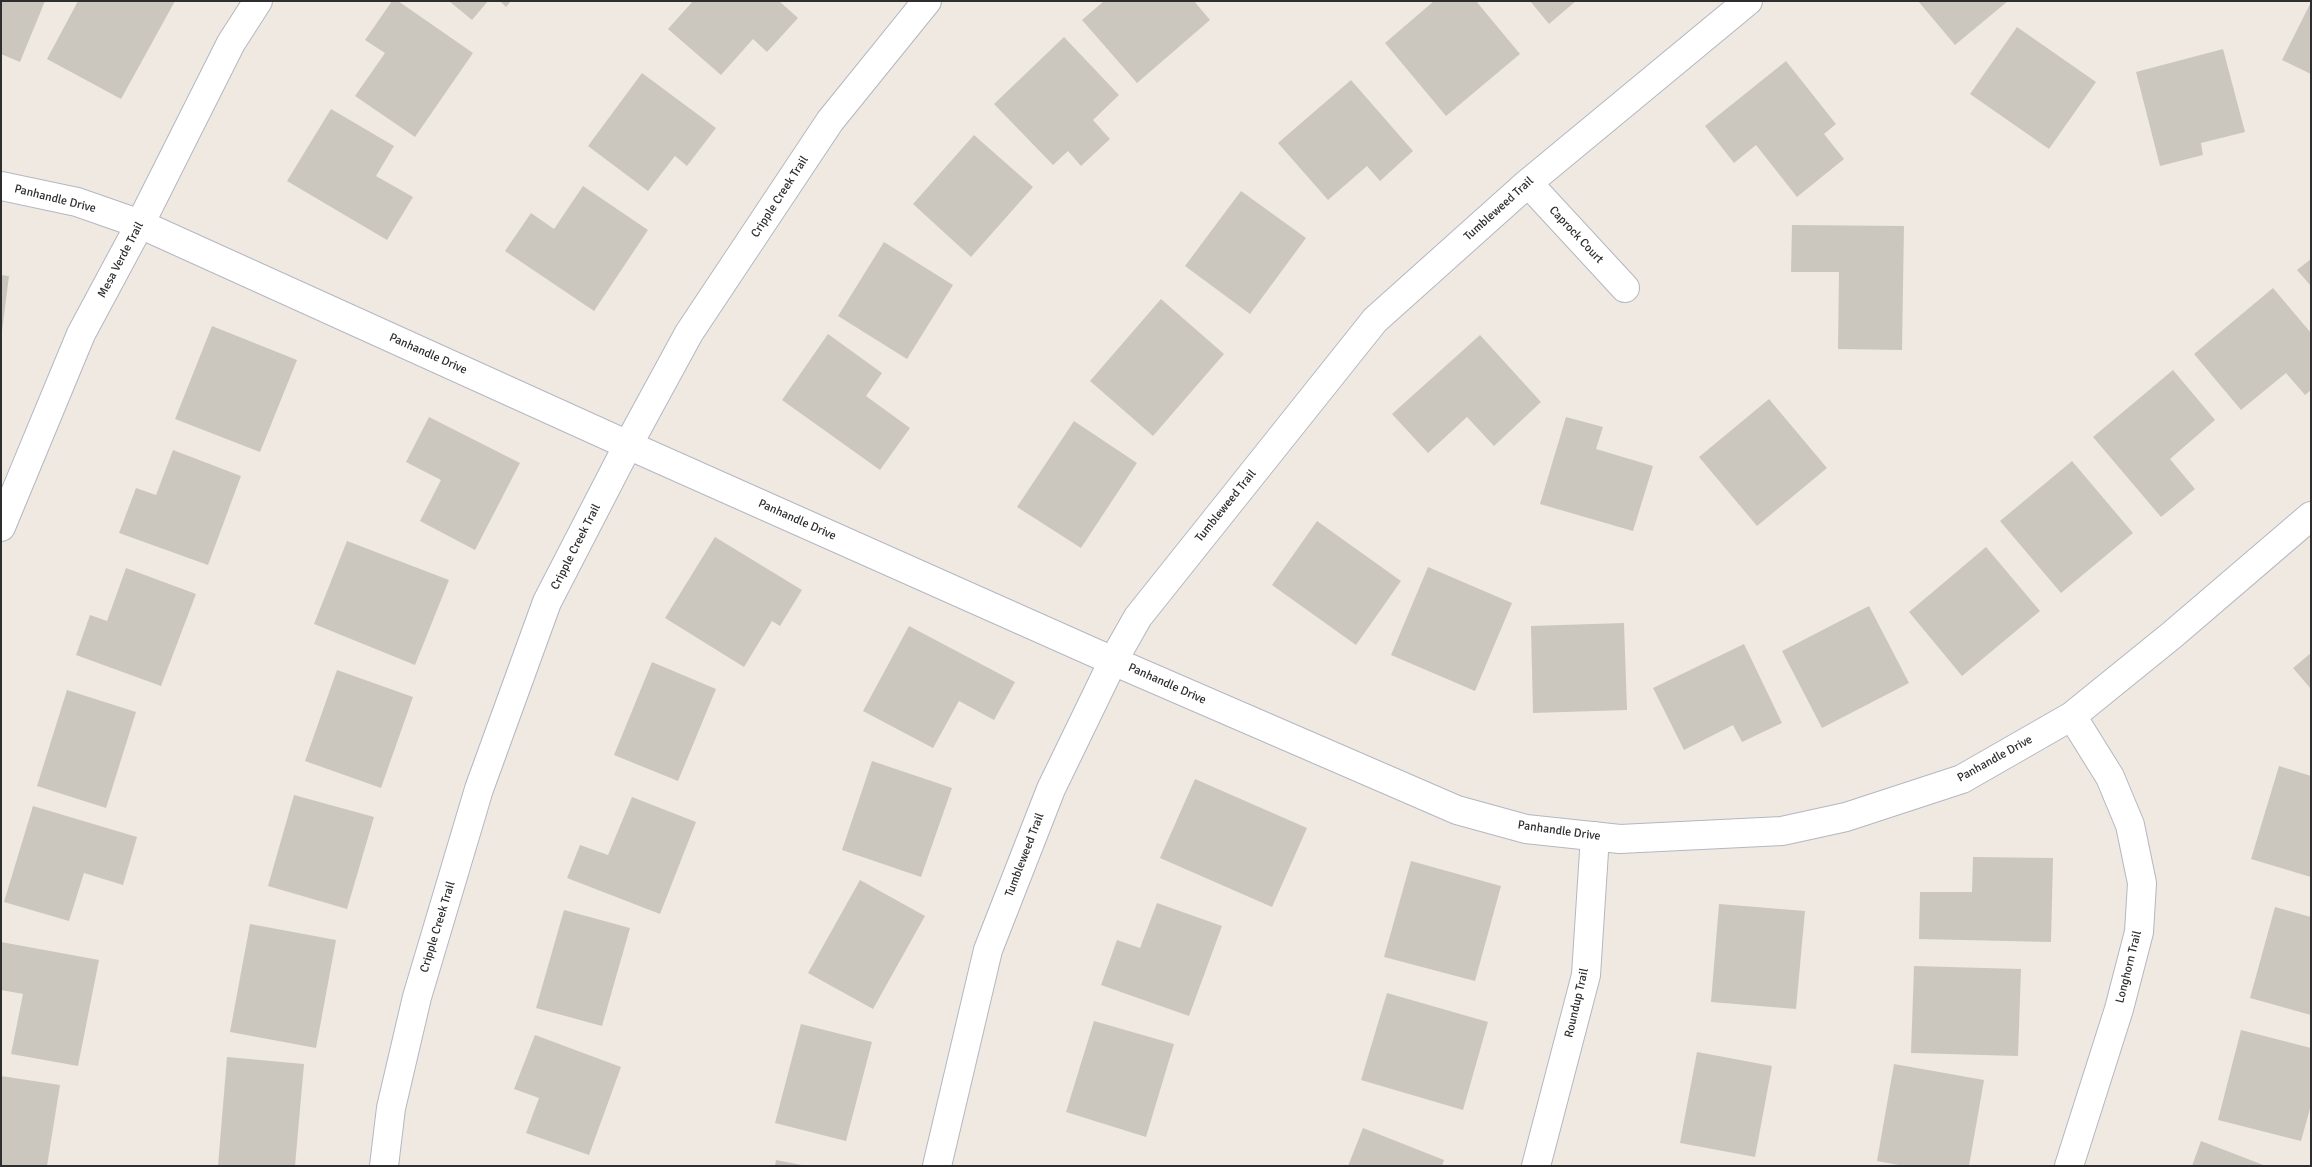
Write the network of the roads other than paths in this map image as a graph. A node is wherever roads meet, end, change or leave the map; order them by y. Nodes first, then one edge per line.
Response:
1 (258, 1) edge
2 (927, 1) edge
3 (1748, 1) edge
4 (1528, 182) junction
5 (1, 186) edge
6 (140, 224) junction
7 (1625, 288) dead end
8 (628, 445) junction
9 (2311, 516) edge
10 (1, 527) edge
11 (1113, 660) junction
12 (2072, 716) junction
13 (1595, 836) junction
14 (384, 1166) edge
15 (937, 1166) edge
16 (1536, 1166) edge
17 (2070, 1166) edge

1 - 6 street, Mesa Verde Trail
2 - 8 street, Cripple Creek Trail
3 - 4 street, Tumbleweed Trail
4 - 7 street, Caprock Court
4 - 11 street, Tumbleweed Trail
5 - 6 street, Panhandle Drive
6 - 8 street, Panhandle Drive
6 - 10 street, Mesa Verde Trail
8 - 11 street, Panhandle Drive
8 - 14 street, Cripple Creek Trail
9 - 12 street, Panhandle Drive
11 - 13 street, Panhandle Drive
11 - 15 street, Tumbleweed Trail
12 - 13 street, Panhandle Drive
12 - 17 street, Longhorn Trail
13 - 16 street, Roundup Trail

